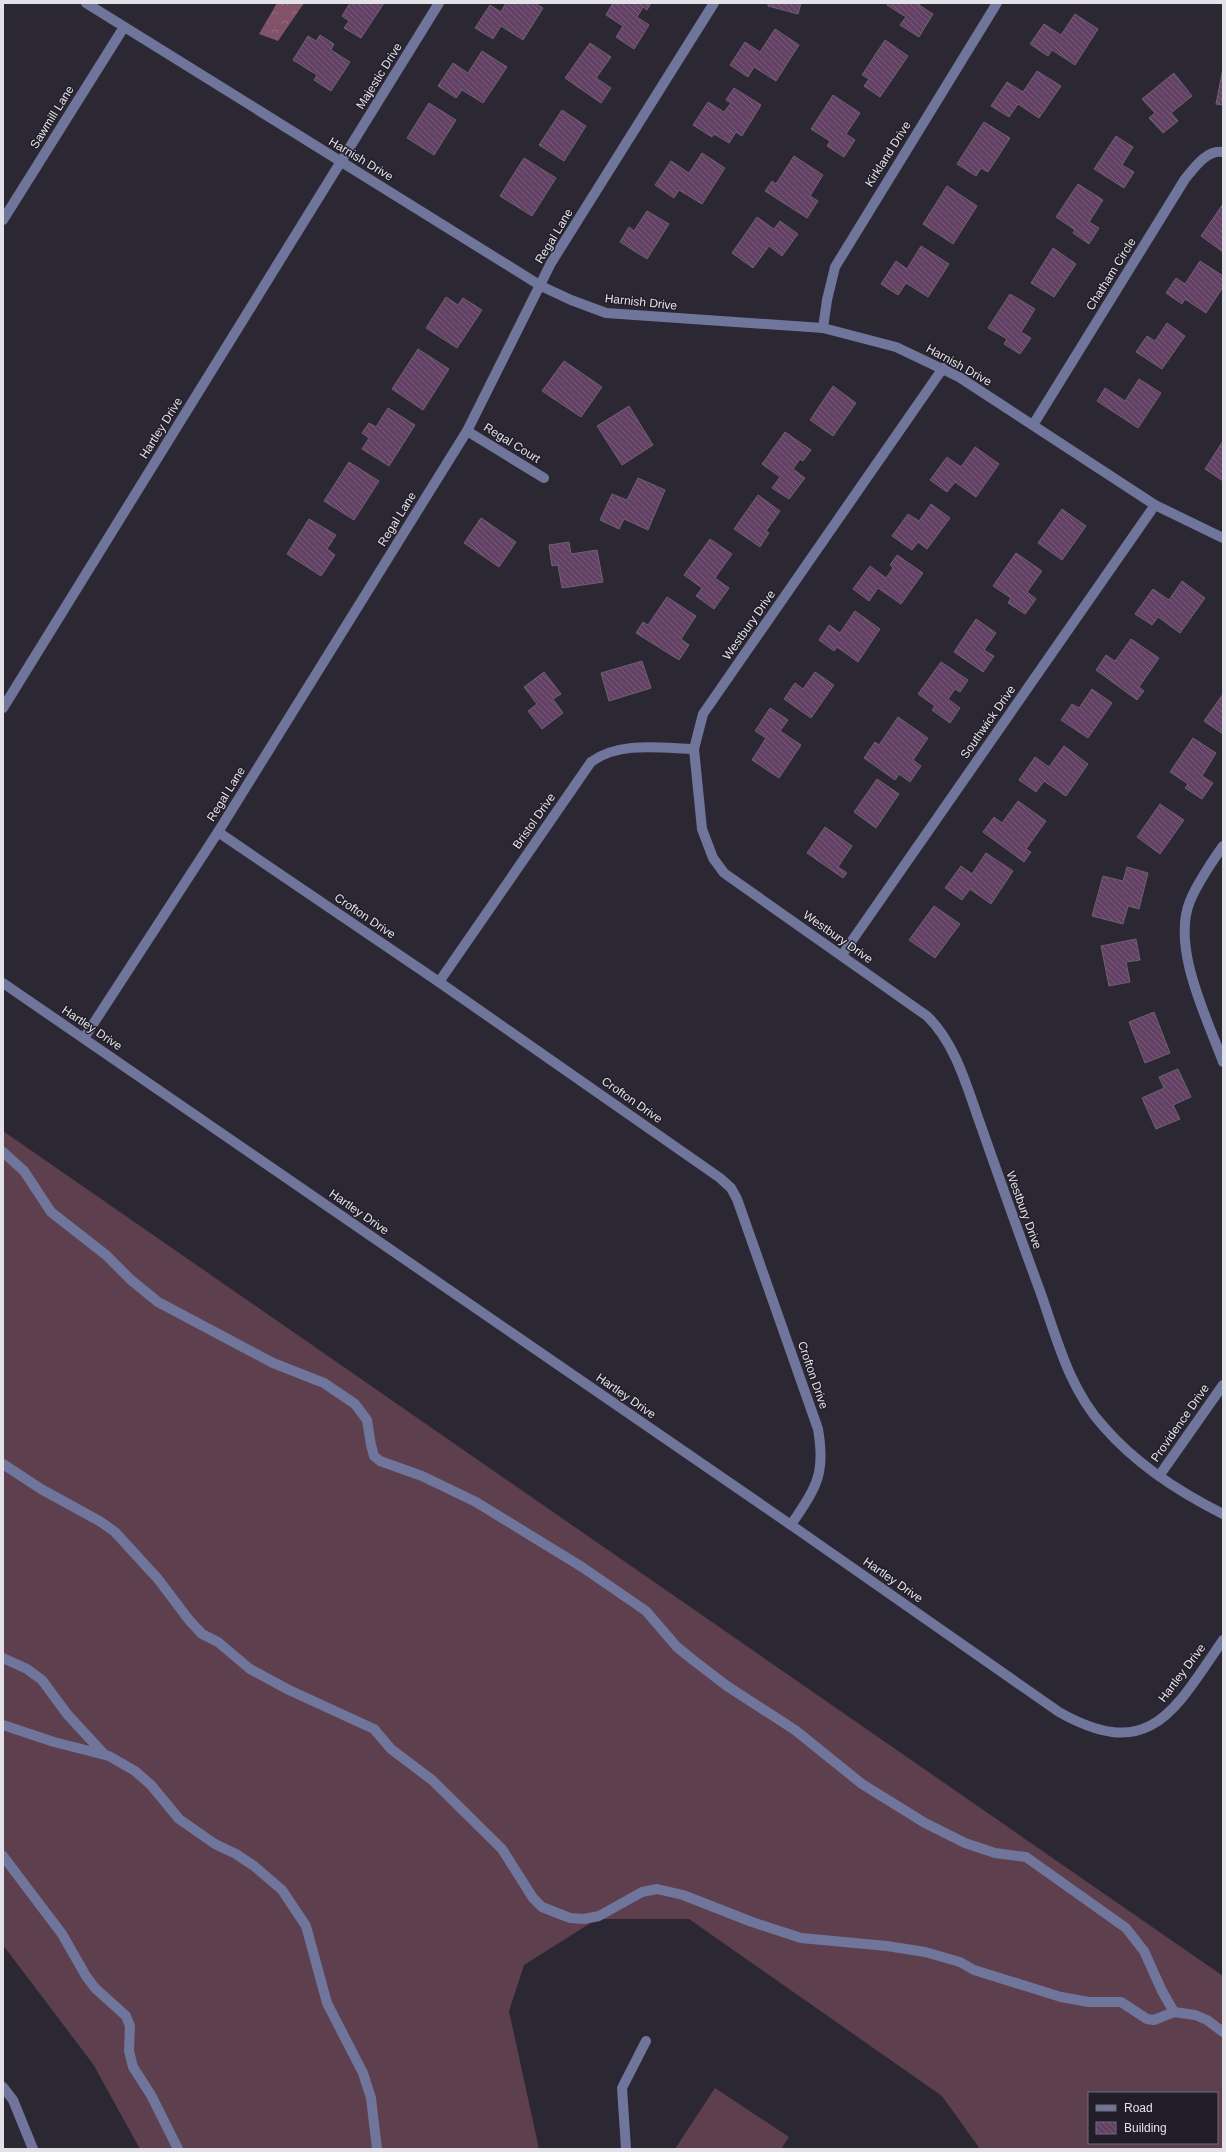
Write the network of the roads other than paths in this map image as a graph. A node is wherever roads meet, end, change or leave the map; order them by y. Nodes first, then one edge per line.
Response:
1 (86, 3) edge
2 (439, 3) edge
3 (714, 3) edge
4 (997, 3) edge
5 (124, 27) junction
6 (1223, 152) edge
7 (342, 162) junction
8 (3, 220) edge
9 (541, 286) junction
10 (823, 328) junction
11 (943, 368) junction
12 (1033, 425) junction
13 (467, 431) junction
14 (544, 478) dead end
15 (1155, 505) junction
16 (1223, 538) edge
17 (3, 708) edge
18 (694, 749) junction
19 (218, 832) junction
20 (1223, 846) edge
21 (842, 955) junction
22 (439, 982) junction
23 (3, 983) edge
24 (84, 1038) junction
25 (1223, 1062) edge
26 (3, 1152) edge
27 (1223, 1385) edge
28 (3, 1464) edge
29 (1159, 1476) junction
30 (1223, 1514) edge
31 (791, 1525) junction
32 (1223, 1640) edge
33 (3, 1658) edge
34 (3, 1724) edge
35 (105, 1755) junction
36 (3, 1856) edge
37 (1174, 2012) junction
38 (1223, 2032) edge
39 (646, 2041) dead end
40 (3, 2087) edge
41 (33, 2149) edge
42 (178, 2149) edge
43 (377, 2149) edge
44 (626, 2149) edge

1 - 5 street, Harnish Drive
2 - 7 street, Majestic Drive
3 - 9 street, Regal Lane
4 - 10 street, Kirkland Drive
5 - 7 street, Harnish Drive
5 - 8 street, Sawmill Lane
6 - 12 street, Chatham Circle
7 - 9 street, Harnish Drive
7 - 17 street, Hartley Drive
9 - 10 street, Harnish Drive
9 - 13 street, Regal Lane
10 - 11 street, Harnish Drive
11 - 12 street, Harnish Drive
11 - 18 street, Westbury Drive
12 - 15 street, Harnish Drive
13 - 14 street, Regal Court
13 - 19 street, Regal Lane
15 - 16 street, Harnish Drive
15 - 21 street, Southwick Drive
18 - 21 street, Westbury Drive
18 - 22 street, Bristol Drive
19 - 22 street, Crofton Drive
19 - 24 street, Regal Lane
20 - 25 street
21 - 29 street, Westbury Drive
22 - 31 street, Crofton Drive
23 - 24 street, Hartley Drive
24 - 31 street, Hartley Drive
26 - 37 street
27 - 29 street, Providence Drive
28 - 37 street
29 - 30 street, Westbury Drive
31 - 32 street, Hartley Drive
33 - 35 street
34 - 35 street
35 - 43 street
36 - 42 street
37 - 38 street
39 - 44 street
40 - 41 street

